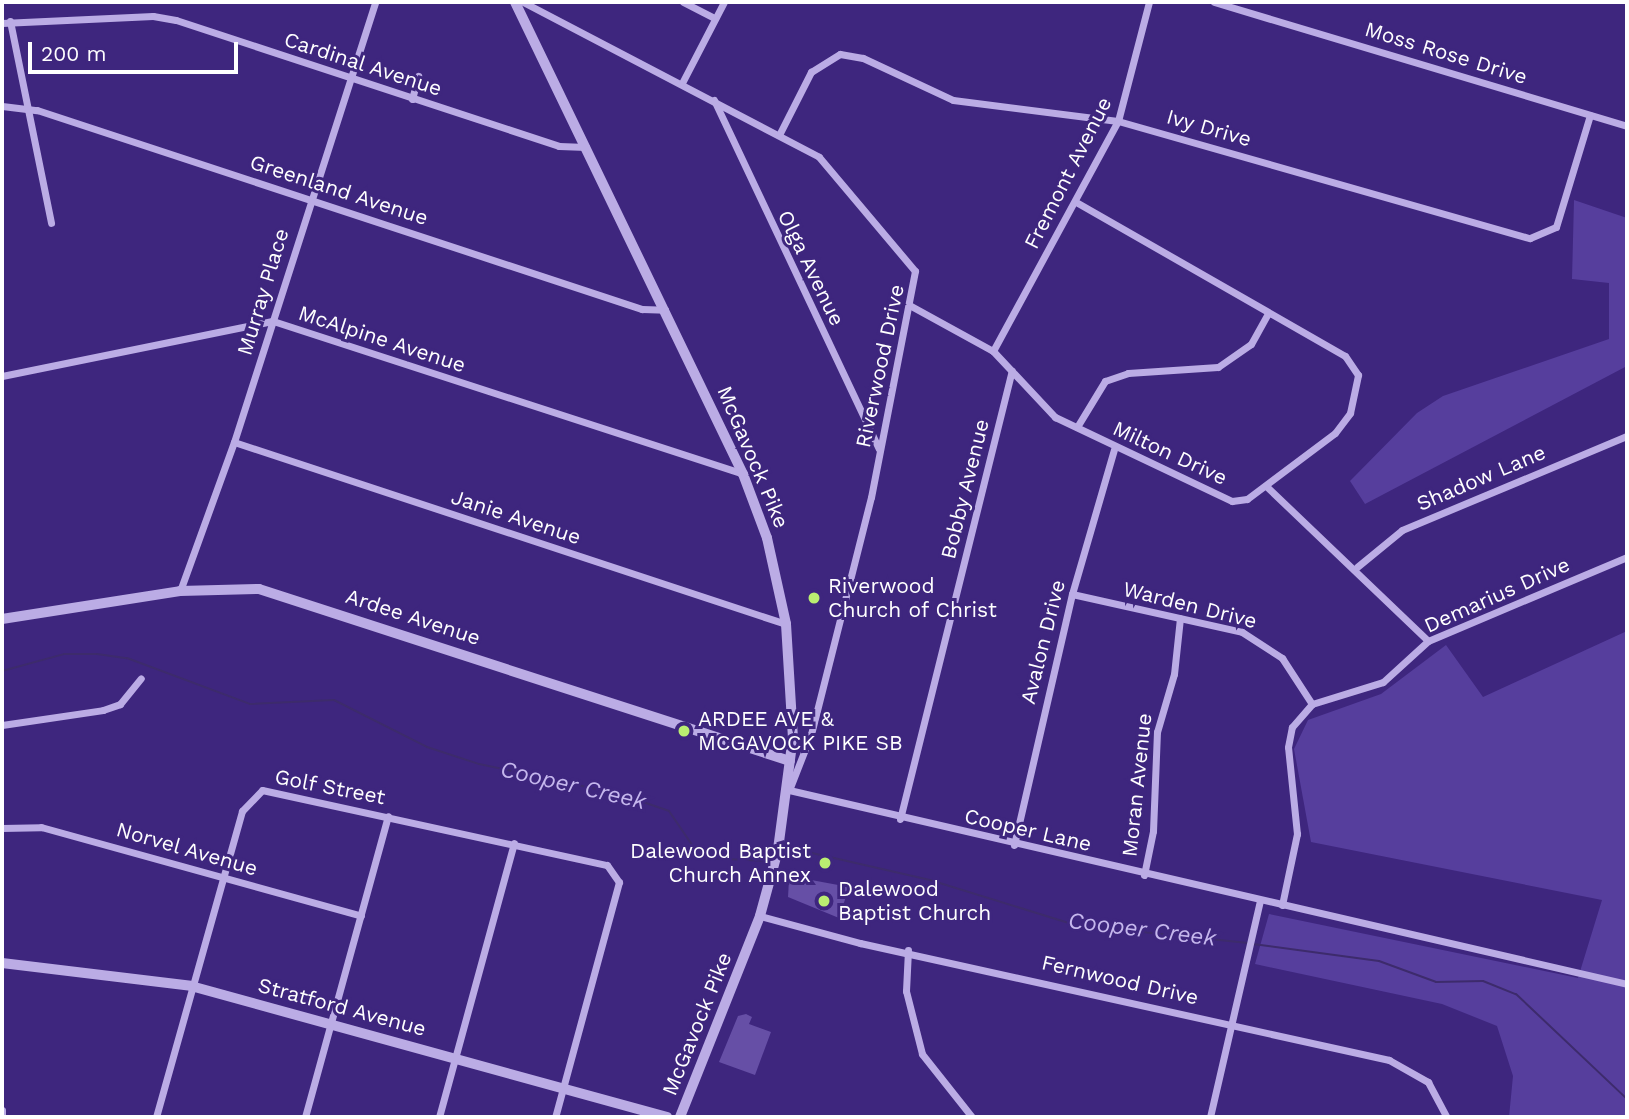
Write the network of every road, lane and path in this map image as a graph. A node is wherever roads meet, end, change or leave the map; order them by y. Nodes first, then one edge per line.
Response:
1 (375, 2) edge
2 (515, 2) edge
3 (523, 2) edge
4 (683, 2) edge
5 (724, 2) edge
6 (1149, 2) edge
7 (1214, 2) edge
8 (715, 18) junction
9 (6, 22) edge
10 (418, 76) dead end
11 (350, 78) junction
12 (682, 83) junction
13 (412, 99) junction
14 (714, 100) junction
15 (2, 106) edge
16 (27, 107) junction
17 (1590, 115) junction
18 (1118, 121) junction
19 (1627, 126) edge
20 (779, 135) junction
21 (586, 147) junction
22 (310, 198) junction
23 (1078, 202) junction
24 (51, 223) dead end
25 (911, 306) junction
26 (665, 310) junction
27 (1268, 313) junction
28 (273, 321) junction
29 (993, 351) junction
30 (1012, 370) junction
31 (2, 376) edge
32 (1077, 427) junction
33 (1627, 436) edge
34 (234, 442) junction
35 (1114, 449) junction
36 (880, 450) junction
37 (743, 474) junction
38 (1266, 486) junction
39 (1627, 557) edge
40 (1357, 567) junction
41 (180, 591) junction
42 (1072, 594) junction
43 (1180, 618) junction
44 (2, 619) edge
45 (786, 624) junction
46 (1428, 641) junction
47 (141, 678) dead end
48 (1312, 704) junction
49 (2, 725) edge
50 (811, 734) junction
51 (793, 737) junction
52 (802, 759) junction
53 (790, 761) junction
54 (789, 790) junction
55 (388, 816) junction
56 (900, 819) junction
57 (2, 828) edge
58 (514, 843) junction
59 (1013, 845) junction
60 (1144, 874) junction
61 (223, 877) junction
62 (1260, 901) junction
63 (1282, 905) junction
64 (361, 916) junction
65 (760, 916) junction
66 (908, 950) junction
67 (2, 963) edge
68 (1627, 984) edge
69 (191, 986) junction
70 (1231, 1022) junction
71 (332, 1025) junction
72 (456, 1057) junction
73 (563, 1087) junction
74 (2, 1110) edge
75 (2, 1117) edge
76 (156, 1117) edge
77 (305, 1117) edge
78 (439, 1117) edge
79 (555, 1117) edge
80 (667, 1117) edge
81 (680, 1117) edge
82 (972, 1117) edge
83 (1210, 1117) edge
84 (1447, 1117) edge

1 - 11 street, Murray Place
2 - 21 street, McGavock Pike
3 - 12 street, Riverwood Drive
4 - 8 street
5 - 8 street
6 - 18 street, Fremont Avenue
7 - 17 street, Moss Rose Drive
8 - 12 street
9 - 11 street, Cardinal Avenue
9 - 16 street
10 - 13 street
11 - 13 street, Cardinal Avenue
11 - 22 street, Murray Place
12 - 14 street, Riverwood Drive
13 - 21 street, Cardinal Avenue
14 - 20 street, Riverwood Drive
14 - 36 street, Olga Avenue
15 - 16 street, Greenland Avenue
16 - 22 street, Greenland Avenue
16 - 24 street
17 - 18 street, Ivy Drive
17 - 19 street, Moss Rose Drive
18 - 20 street, Ivy Drive
18 - 23 street, Fremont Avenue
20 - 25 street, Riverwood Drive
21 - 26 street, McGavock Pike
22 - 26 street, Greenland Avenue
22 - 28 street, Murray Place
23 - 27 street, Milton Drive
23 - 29 street, Fremont Avenue
25 - 29 street, Milton Drive
25 - 36 street, Riverwood Drive
26 - 37 street, McGavock Pike
27 - 32 street
27 - 38 street, Milton Drive
28 - 31 street, McAlpine Avenue
28 - 34 street, Murray Place
28 - 37 street, McAlpine Avenue
29 - 30 street, Milton Drive
30 - 32 street, Milton Drive
30 - 56 street, Bobby Avenue
32 - 35 street, Milton Drive
33 - 40 street, Shadow Lane
34 - 41 street, Murray Place
34 - 45 street, Janie Avenue
35 - 38 street, Milton Drive
35 - 42 street, Avalon Drive
36 - 50 street, Riverwood Drive
37 - 45 street, McGavock Pike
38 - 40 street
39 - 46 street, Demarius Drive
40 - 46 street
41 - 44 street, Ardee Avenue
41 - 53 street, Ardee Avenue
42 - 43 street, Warden Drive
42 - 59 street, Avalon Drive
43 - 48 street, Warden Drive
43 - 60 street, Moran Avenue
45 - 51 street, McGavock Pike
46 - 48 street, Demarius Drive
47 - 49 street
48 - 63 street
50 - 51 street
50 - 52 street, Riverwood Drive
51 - 53 street, McGavock Pike
52 - 53 street, Ardee Avenue
52 - 54 street, Riverwood Drive
53 - 54 street, McGavock Pike
54 - 56 street, Cooper Lane
54 - 65 street, McGavock Pike
55 - 58 street, Golf Street
55 - 61 street, Golf Street
55 - 64 street
56 - 59 street, Cooper Lane
57 - 61 street, Norvel Avenue
58 - 72 street
58 - 73 street, Golf Street
59 - 60 street, Cooper Lane
60 - 62 street, Cooper Lane
61 - 64 street, Norvel Avenue
61 - 69 street, Golf Street
62 - 63 street, Cooper Lane
62 - 70 street
63 - 68 street
64 - 71 street
65 - 66 street, Fernwood Drive
65 - 81 street, McGavock Pike
66 - 70 street, Fernwood Drive
66 - 82 street
67 - 69 street, Stratford Avenue
69 - 71 street, Stratford Avenue
69 - 76 street, Golf Street
70 - 83 street
70 - 84 street, Fernwood Drive
71 - 72 street, Stratford Avenue
71 - 77 street
72 - 73 street, Stratford Avenue
72 - 78 street
73 - 79 street
73 - 80 street, Stratford Avenue
74 - 75 street

